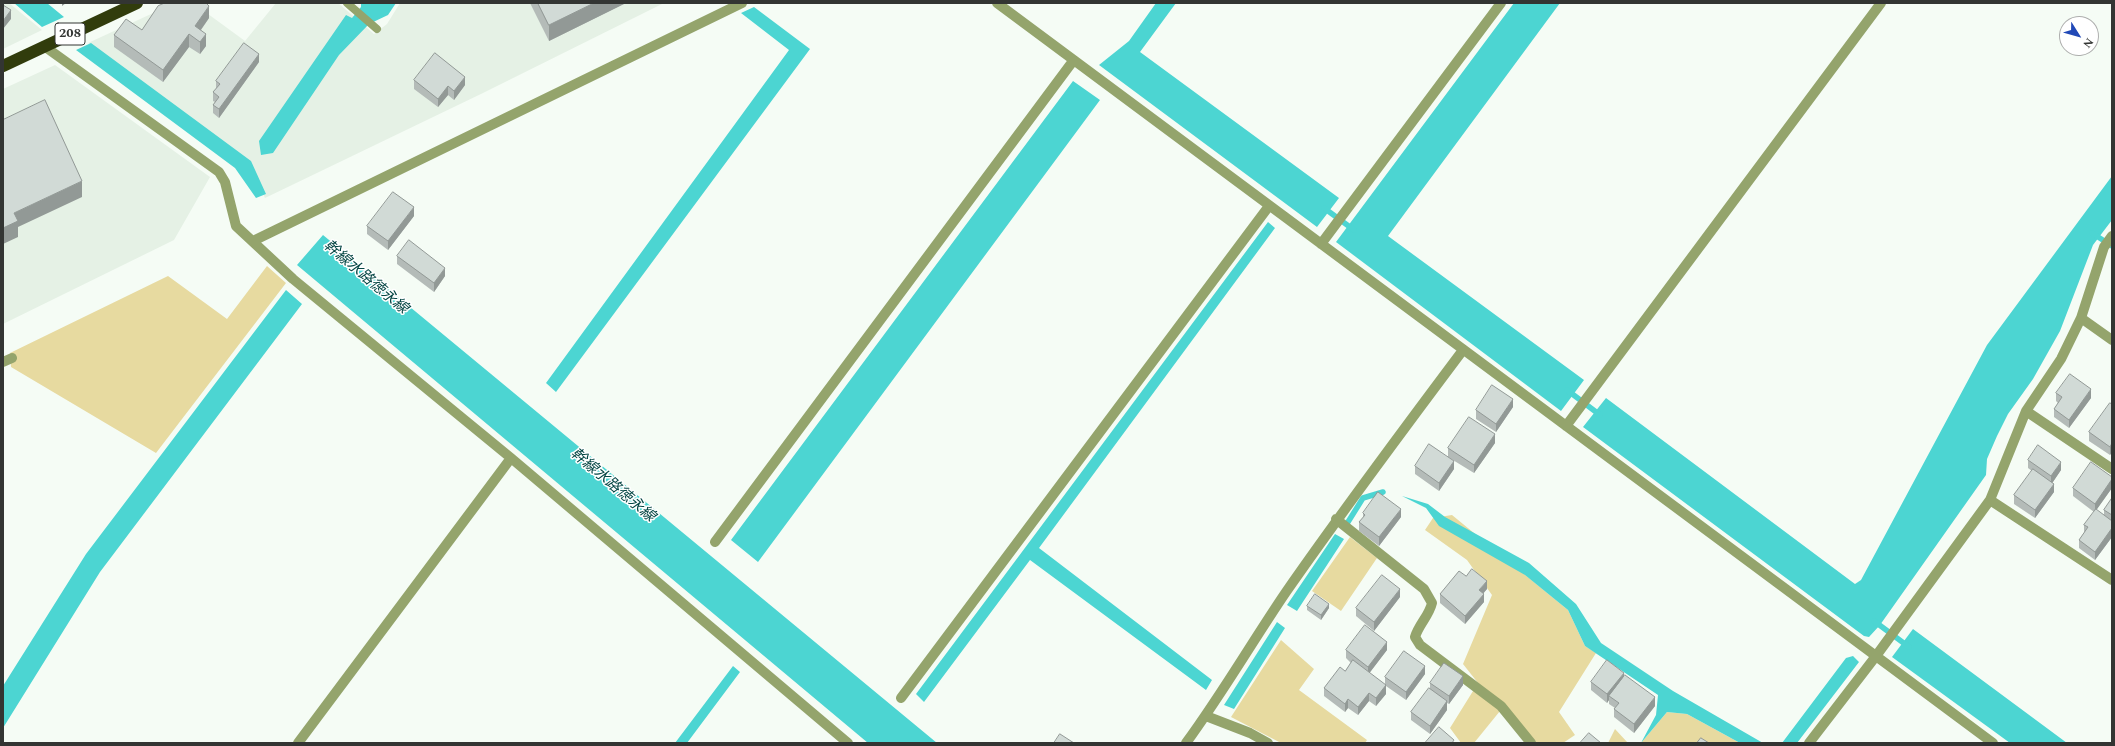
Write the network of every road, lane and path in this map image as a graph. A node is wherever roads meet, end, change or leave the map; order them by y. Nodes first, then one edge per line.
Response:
1 (138, 3) edge
2 (742, 3) edge
3 (997, 3) edge
4 (1501, 3) edge
5 (1881, 3) edge
6 (349, 6) edge
7 (377, 29) dead end
8 (44, 46) junction
9 (1073, 61) junction
10 (3, 66) edge
11 (1269, 206) junction
12 (2111, 236) edge
13 (253, 241) junction
14 (1321, 244) junction
15 (2081, 318) junction
16 (2112, 340) edge
17 (1463, 350) junction
18 (2026, 411) junction
19 (1566, 426) junction
20 (511, 458) junction
21 (2112, 469) edge
22 (1990, 500) junction
23 (1336, 520) junction
24 (715, 542) dead end
25 (2112, 580) edge
26 (1876, 656) junction
27 (901, 698) dead end
28 (1206, 716) junction
29 (298, 743) edge
30 (848, 743) edge
31 (1186, 743) edge
32 (1268, 743) edge
33 (1531, 743) edge
34 (1809, 743) edge
35 (1993, 743) edge

1 - 8 highway, 208
2 - 13 street
3 - 9 street
4 - 14 street
5 - 19 street
6 - 7 lane
8 - 10 highway, 208
8 - 13 street
9 - 11 street
9 - 24 street
11 - 14 street
11 - 27 street
12 - 15 street
13 - 20 street
14 - 17 street
15 - 16 street
15 - 18 street
17 - 19 street
17 - 23 street
18 - 21 street
18 - 22 street
19 - 26 street
20 - 29 street
20 - 30 street
22 - 25 street
22 - 26 street
23 - 28 street
23 - 33 street
26 - 34 street
26 - 35 street
28 - 31 street
28 - 32 street

